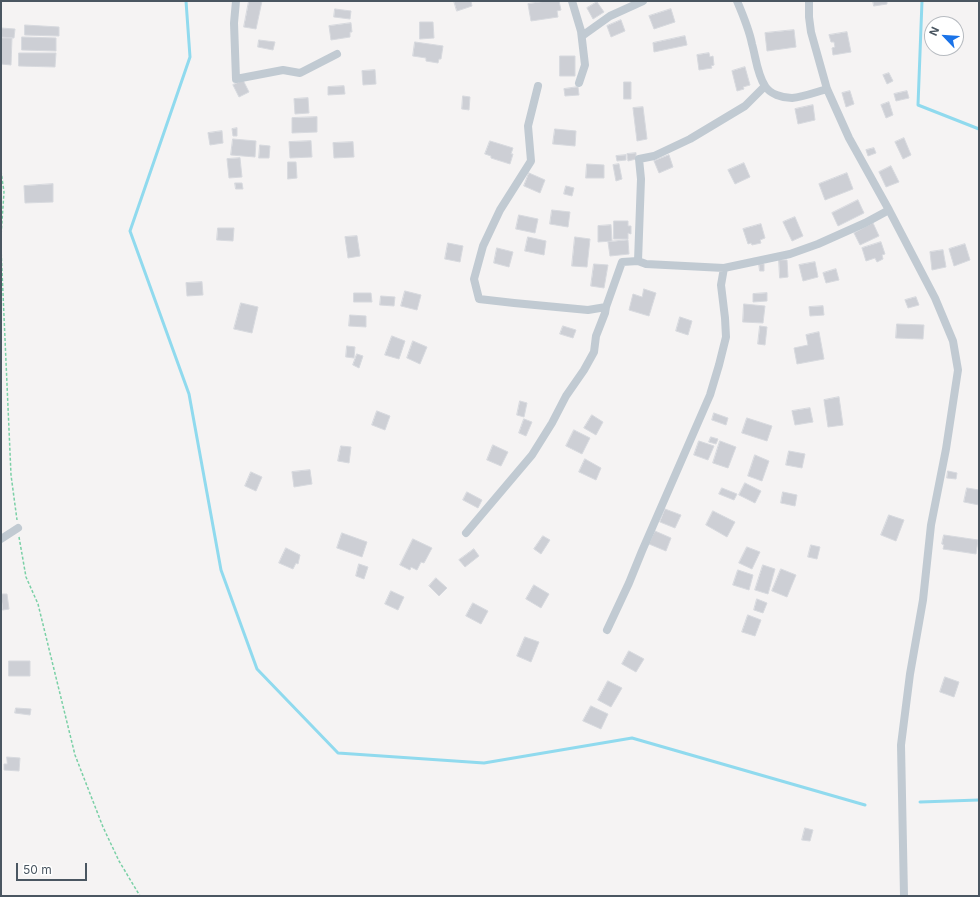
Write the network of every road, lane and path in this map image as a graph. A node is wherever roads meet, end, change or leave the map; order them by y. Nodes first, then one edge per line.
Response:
1 (236, 1) edge
2 (572, 1) edge
3 (643, 1) edge
4 (737, 1) edge
5 (809, 1) edge
6 (582, 36) junction
7 (337, 54) dead end
8 (579, 82) dead end
9 (538, 86) dead end
10 (765, 86) junction
11 (827, 89) junction
12 (1, 171) edge
13 (889, 210) junction
14 (1, 236) edge
15 (1, 248) edge
16 (638, 261) junction
17 (724, 268) junction
18 (606, 307) junction
19 (18, 528) junction
20 (466, 533) dead end
21 (1, 539) edge
22 (607, 630) dead end
23 (140, 896) edge
24 (904, 896) edge

1 - 7 street
2 - 6 street
3 - 6 street
4 - 10 street
5 - 11 street
6 - 8 street
9 - 18 street
10 - 11 street
10 - 16 street
11 - 13 street
12 - 14 path
13 - 17 street
13 - 24 street
15 - 19 path
16 - 17 street
16 - 18 street
17 - 22 street
18 - 20 street
19 - 21 street
19 - 23 path

